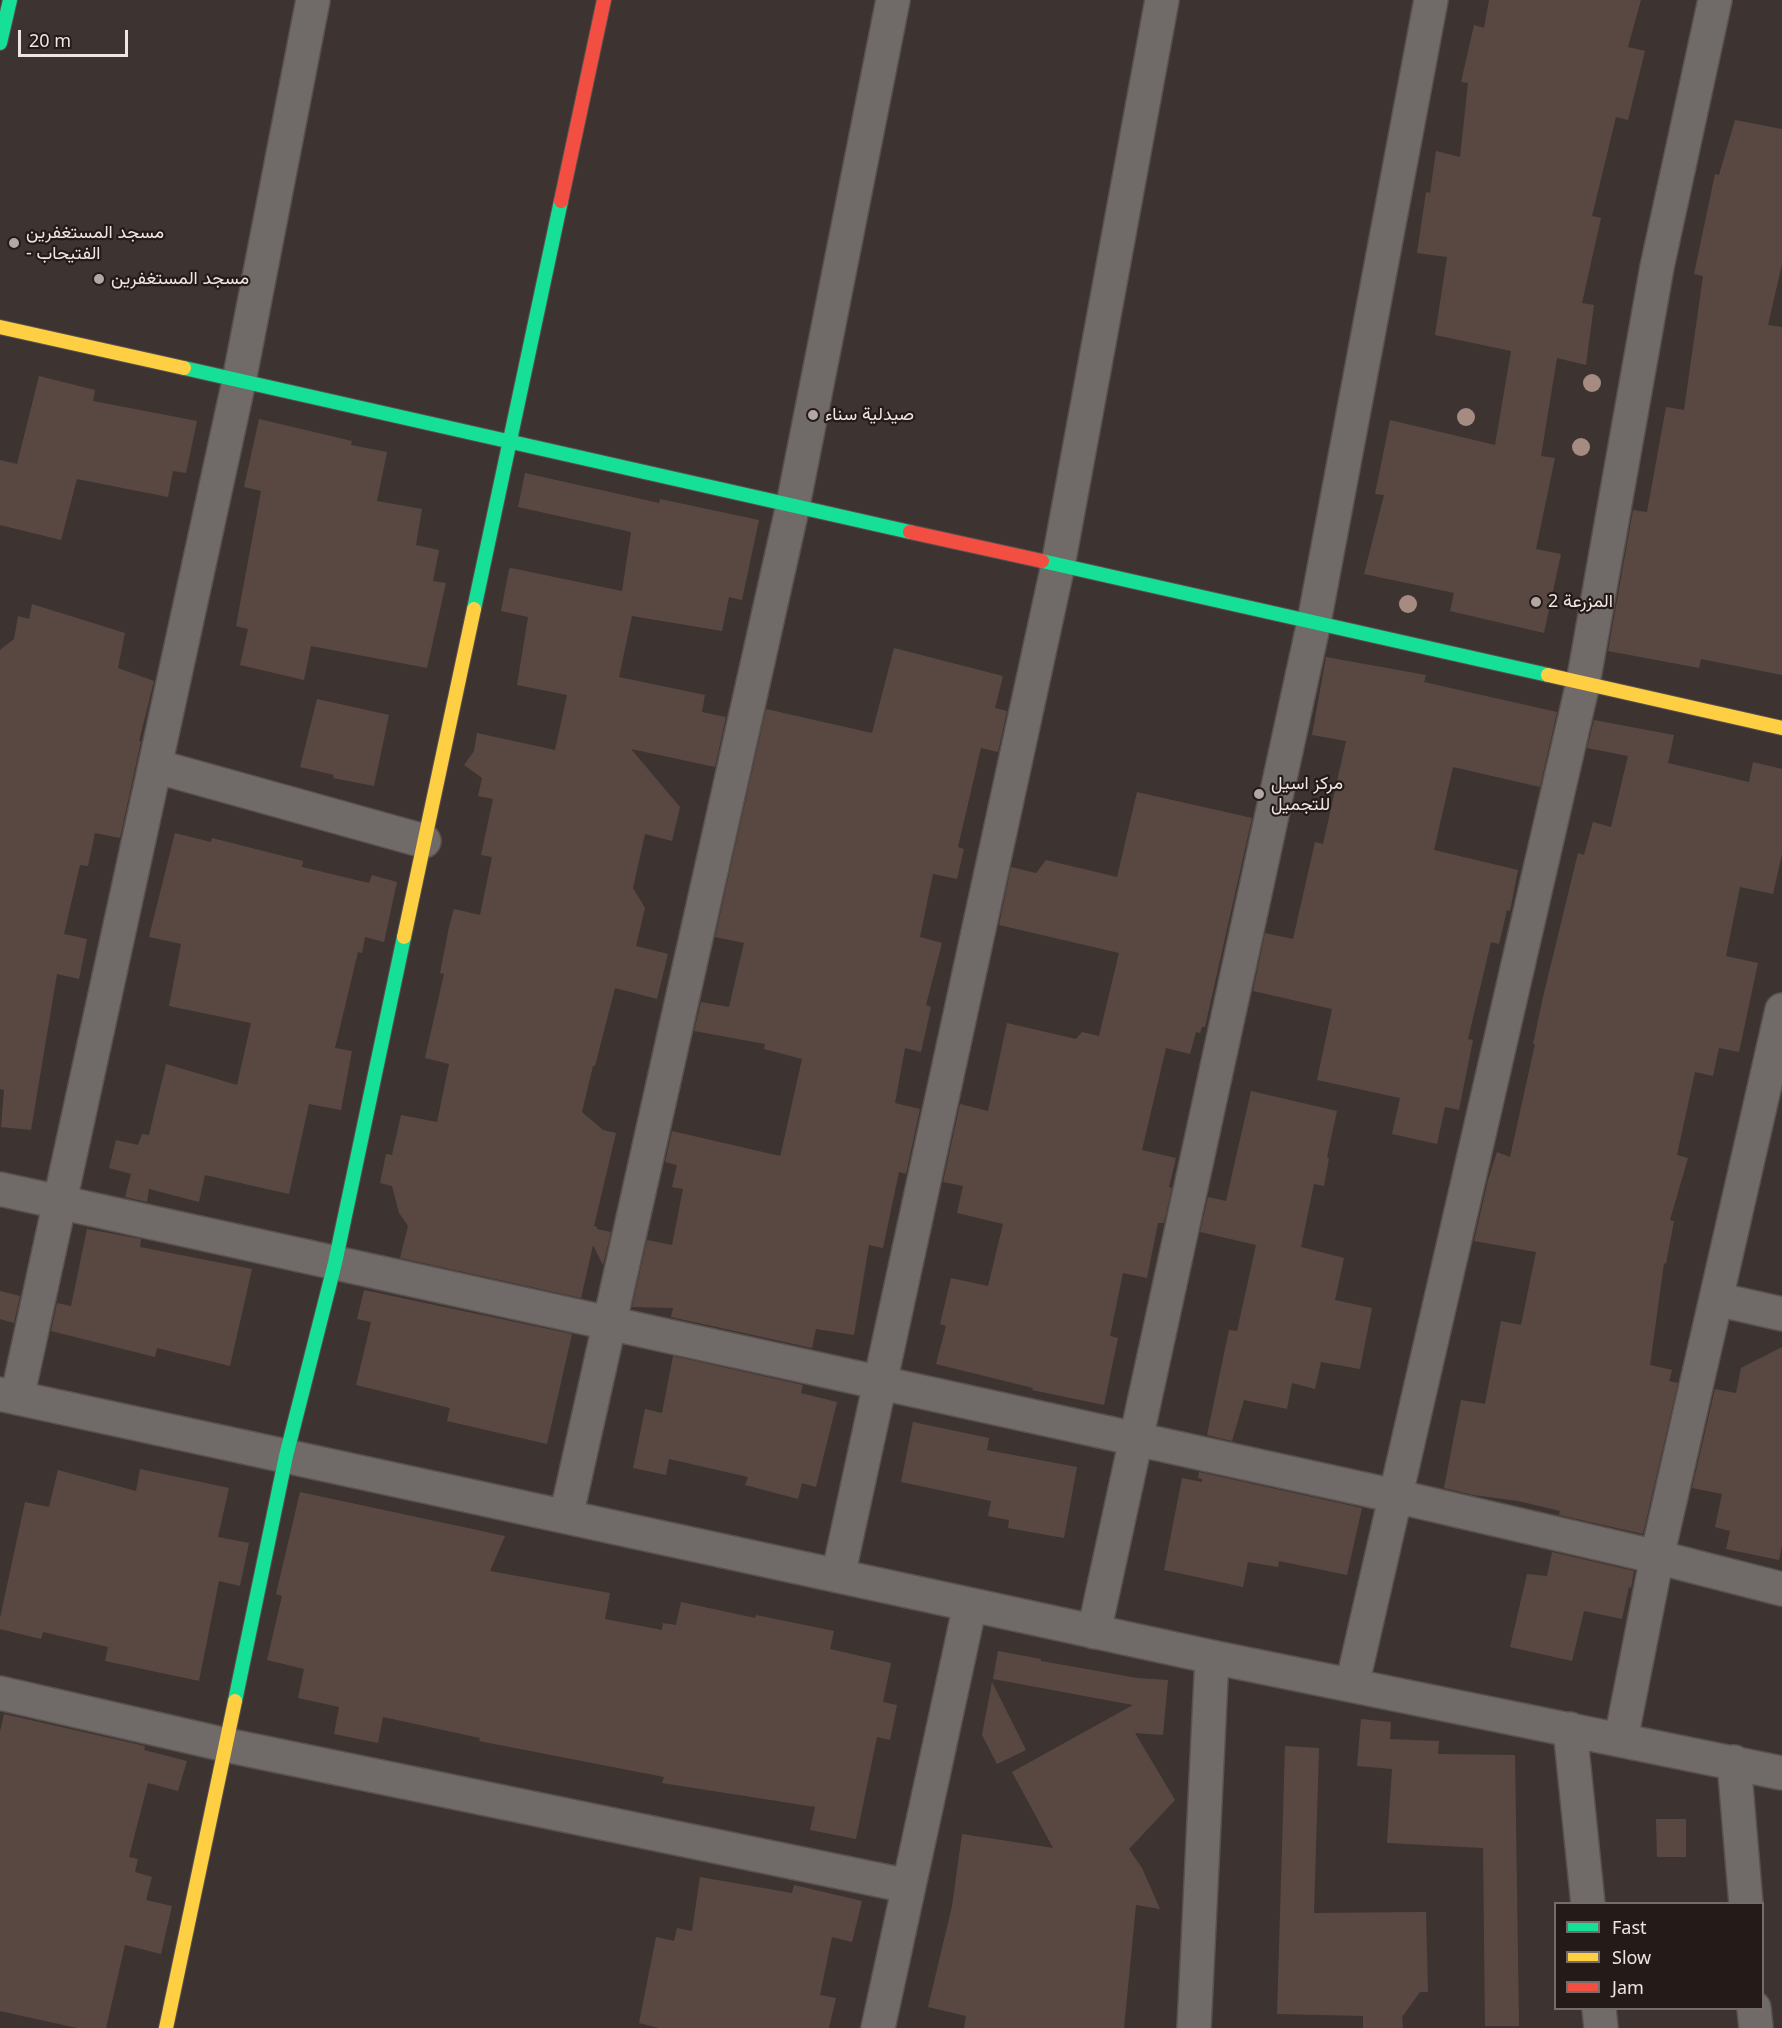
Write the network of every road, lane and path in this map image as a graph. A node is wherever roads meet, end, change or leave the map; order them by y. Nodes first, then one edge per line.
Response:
1 (10, 0) edge
2 (314, 0) edge
3 (604, 0) edge
4 (893, 0) edge
5 (1162, 0) edge
6 (1431, 0) edge
7 (1715, 0) edge
8 (0, 43) edge
9 (0, 327) edge
10 (239, 381) junction
11 (510, 442) junction
12 (793, 505) junction
13 (1058, 565) junction
14 (1314, 622) junction
15 (1583, 683) junction
16 (1782, 728) edge
17 (155, 766) junction
18 (424, 841) junction
19 (1782, 1010) edge
20 (0, 1189) edge
21 (60, 1203) junction
22 (335, 1263) junction
23 (1716, 1299) junction
24 (1782, 1314) edge
25 (610, 1323) junction
26 (881, 1383) junction
27 (9, 1396) edge
28 (1136, 1438) junction
29 (286, 1456) junction
30 (1395, 1496) junction
31 (567, 1517) junction
32 (1657, 1557) junction
33 (837, 1576) junction
34 (1782, 1589) edge
35 (970, 1605) junction
36 (1094, 1632) junction
37 (1212, 1657) junction
38 (1352, 1686) junction
39 (0, 1693) edge
40 (1570, 1729) junction
41 (1621, 1739) junction
42 (226, 1745) junction
43 (1734, 1762) junction
44 (1782, 1773) edge
45 (908, 1886) junction
46 (1588, 1902) edge
47 (1746, 1902) edge
48 (1599, 2010) edge
49 (1754, 2010) edge
50 (166, 2028) edge
51 (878, 2028) edge
52 (1194, 2028) edge
53 (1601, 2028) edge
54 (1756, 2028) edge

1 - 8 street
2 - 10 street
3 - 11 street
4 - 12 street
5 - 13 street
6 - 14 street
7 - 15 street
9 - 10 street
10 - 11 street
10 - 17 street
11 - 12 street
11 - 18 street
12 - 13 street
12 - 25 street
13 - 14 street
13 - 26 street
14 - 15 street
14 - 28 street
15 - 16 street
15 - 30 street
17 - 18 street
17 - 21 street
18 - 22 street
19 - 23 street
20 - 21 street
21 - 22 street
21 - 27 street
22 - 25 street
22 - 29 street
23 - 24 street
23 - 32 street
25 - 26 street
25 - 31 street
26 - 28 street
26 - 33 street
27 - 29 street
28 - 30 street
28 - 36 street
29 - 31 street
29 - 42 street
30 - 32 street
30 - 38 street
31 - 33 street
32 - 34 street
32 - 41 street
33 - 35 street
35 - 36 street
35 - 45 street
36 - 37 street
37 - 38 street
37 - 52 street
38 - 40 street
39 - 42 street
40 - 41 street
40 - 46 street
41 - 43 street
42 - 45 street
42 - 50 street
43 - 44 street
43 - 47 street
45 - 51 street
48 - 53 street
49 - 54 street

